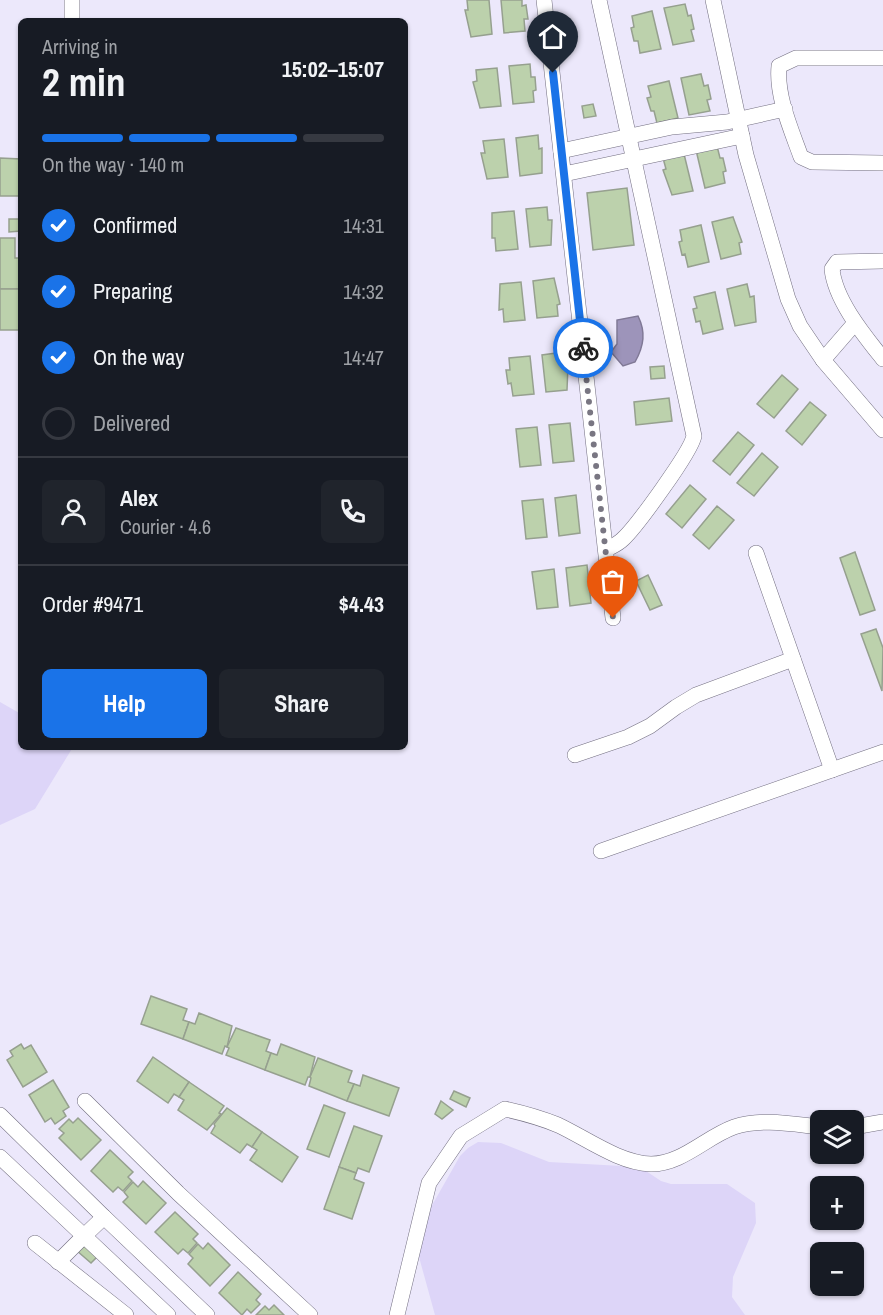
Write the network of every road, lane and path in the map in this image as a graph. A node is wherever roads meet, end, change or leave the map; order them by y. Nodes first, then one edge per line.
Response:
1 (72, 0) edge
2 (544, 0) edge
3 (599, 0) edge
4 (713, 0) edge
5 (72, 18) edge
6 (883, 58) edge
7 (785, 109) junction
8 (739, 119) junction
9 (742, 136) junction
10 (630, 137) junction
11 (561, 151) junction
12 (635, 160) junction
13 (883, 163) edge
14 (564, 174) junction
15 (883, 261) edge
16 (855, 323) junction
17 (883, 359) edge
18 (823, 360) junction
19 (883, 430) edge
20 (607, 549) junction
21 (756, 553) dead end
22 (613, 618) dead end
23 (793, 659) junction
24 (883, 752) edge
25 (575, 755) dead end
26 (832, 770) junction
27 (601, 851) dead end
28 (86, 1101) dead end
29 (0, 1114) edge
30 (883, 1122) edge
31 (864, 1125) edge
32 (810, 1126) edge
33 (0, 1156) edge
34 (104, 1217) junction
35 (84, 1236) junction
36 (35, 1243) dead end
37 (58, 1262) junction
38 (126, 1315) edge
39 (168, 1315) edge
40 (207, 1315) edge
41 (310, 1315) edge
42 (396, 1315) edge

1 - 5 street
2 - 11 street
3 - 10 street
4 - 8 street
6 - 7 street
7 - 8 street
7 - 13 street
8 - 9 street
8 - 10 street
9 - 12 street
9 - 18 street
10 - 11 street
10 - 12 street
11 - 14 street
12 - 14 street
12 - 20 street
14 - 20 street
15 - 16 street
16 - 17 street
16 - 18 street
18 - 19 street
20 - 22 street
21 - 23 street
23 - 25 street
23 - 26 street
24 - 26 street
26 - 27 street
28 - 41 street
29 - 34 street
30 - 31 street
32 - 42 street
33 - 35 street
34 - 35 street
34 - 40 street
35 - 37 street
35 - 39 street
36 - 37 street
37 - 38 street

